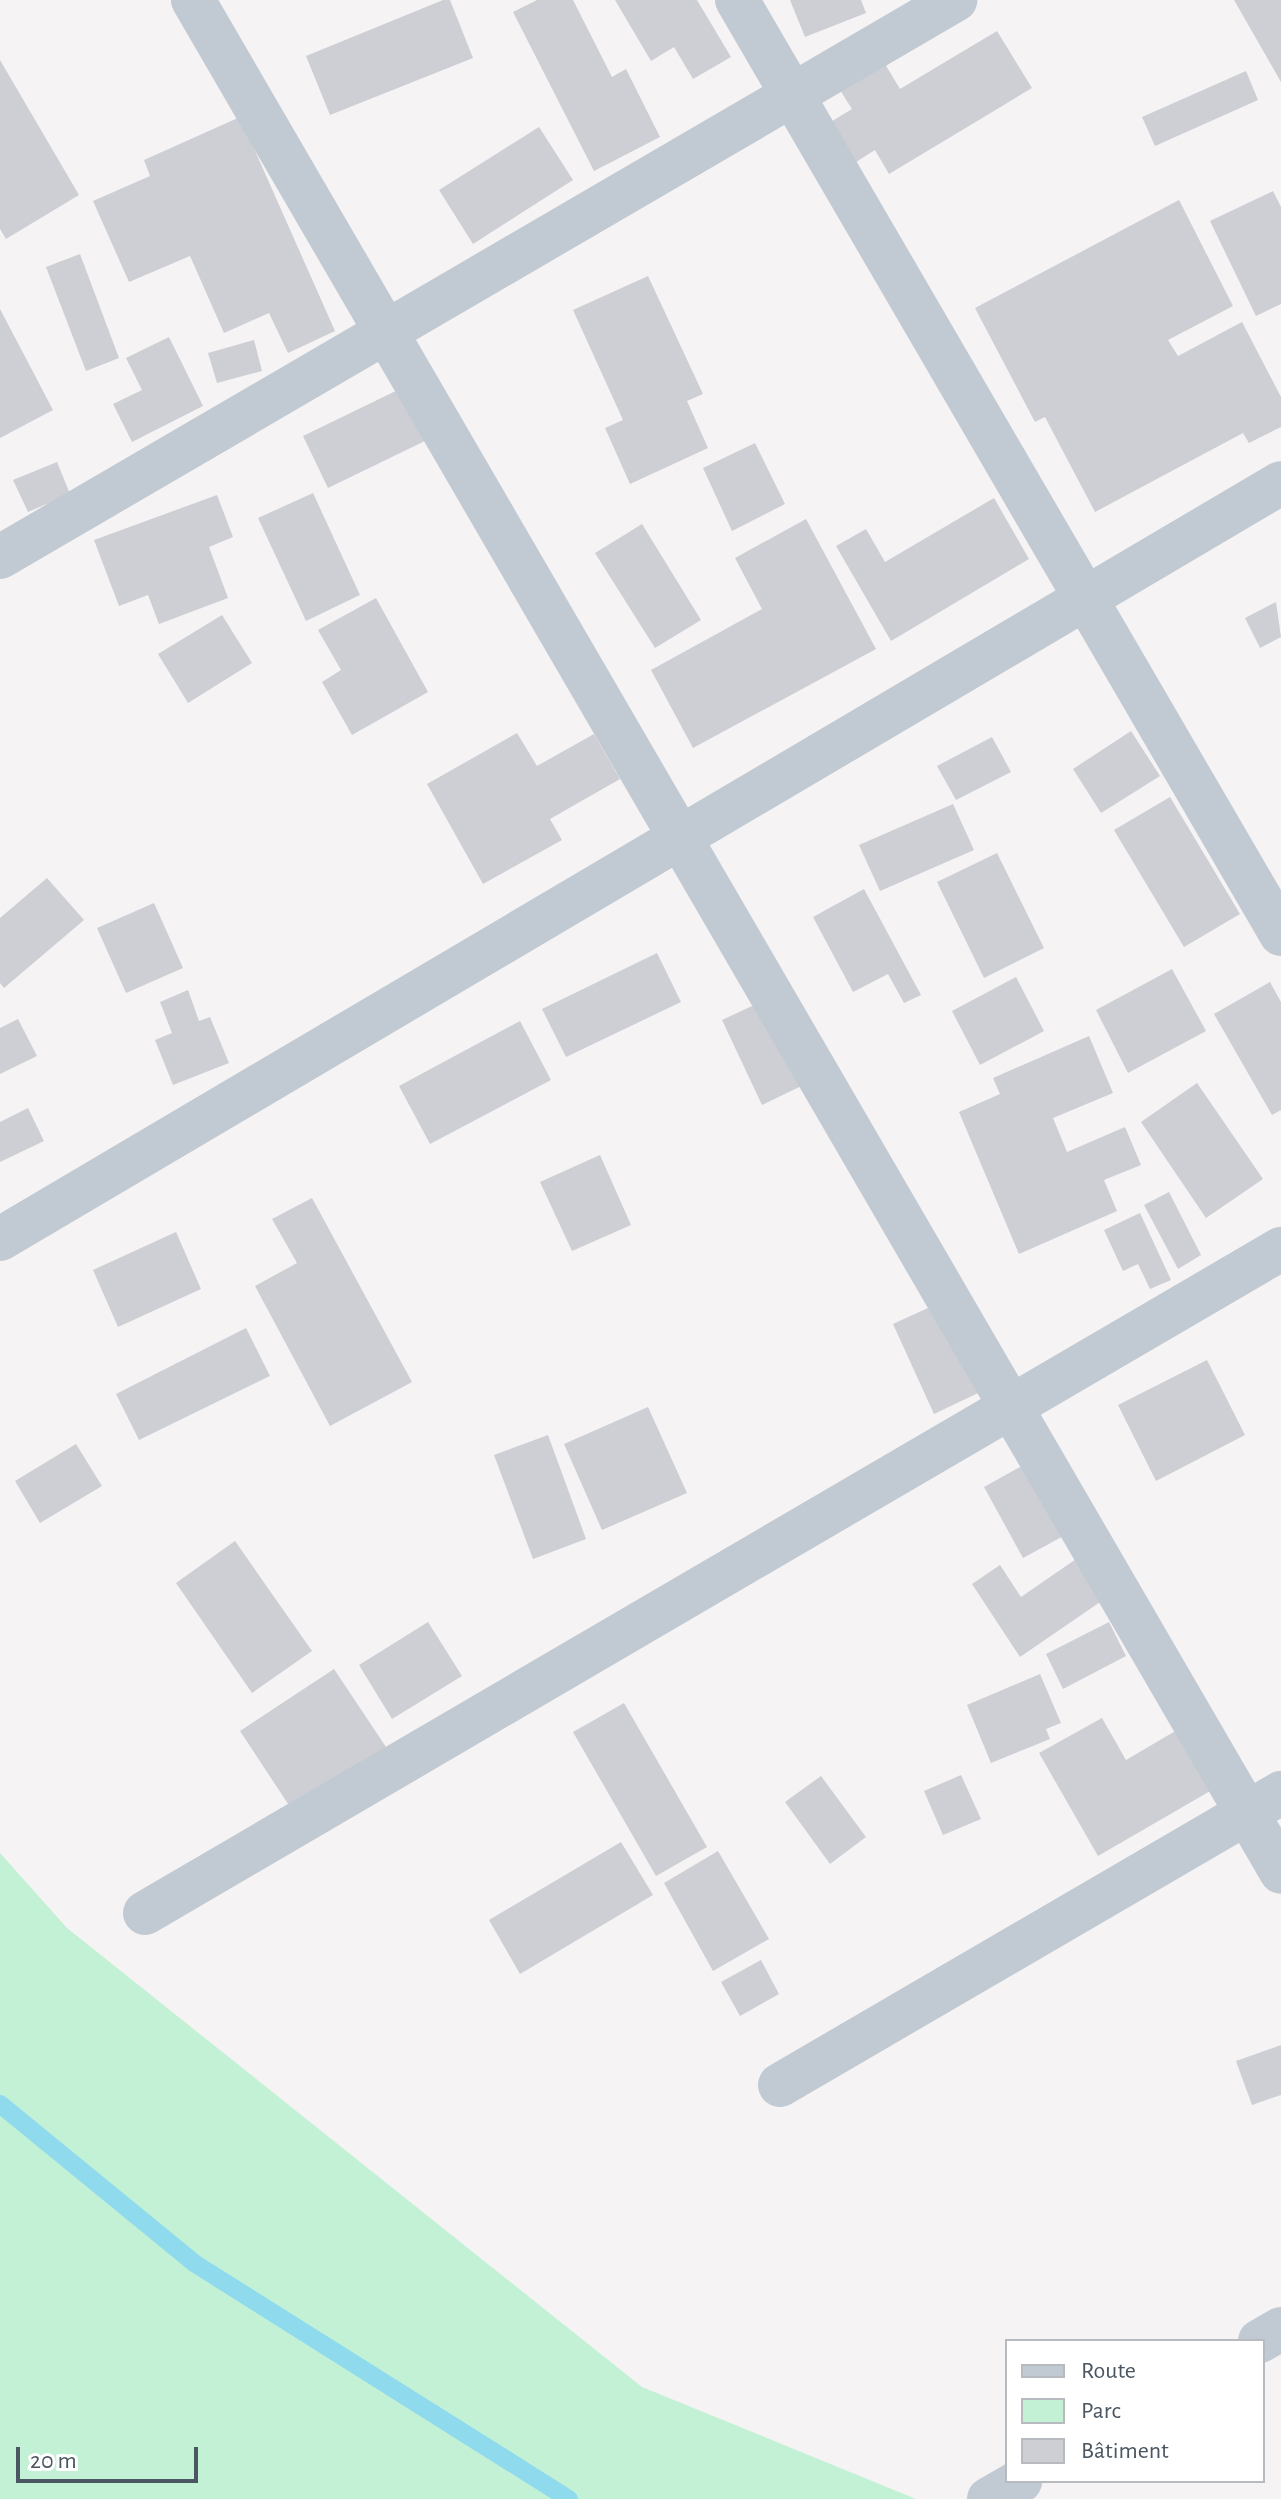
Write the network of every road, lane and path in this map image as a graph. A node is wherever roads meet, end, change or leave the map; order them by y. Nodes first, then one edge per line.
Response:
1 (193, 0) edge
2 (737, 0) edge
3 (955, 0) edge
4 (792, 95) junction
5 (386, 332) junction
6 (1281, 483) edge
7 (0, 557) edge
8 (1085, 598) junction
9 (678, 836) junction
10 (1281, 934) edge
11 (0, 1239) edge
12 (1281, 1249) edge
13 (1011, 1407) junction
14 (1264, 1803) edge
15 (1281, 1872) edge
16 (145, 1913) dead end
17 (780, 2085) dead end
18 (1281, 2329) edge
19 (1264, 2339) edge
20 (1017, 2483) edge
21 (989, 2499) edge

1 - 5 street
2 - 4 street
3 - 4 street
4 - 5 street
4 - 8 street
5 - 7 street
5 - 9 street
6 - 8 street
8 - 9 street
8 - 10 street
9 - 11 street
9 - 13 street
12 - 13 street
13 - 14 street
13 - 16 street
14 - 15 street
14 - 17 street
18 - 19 street
20 - 21 street

